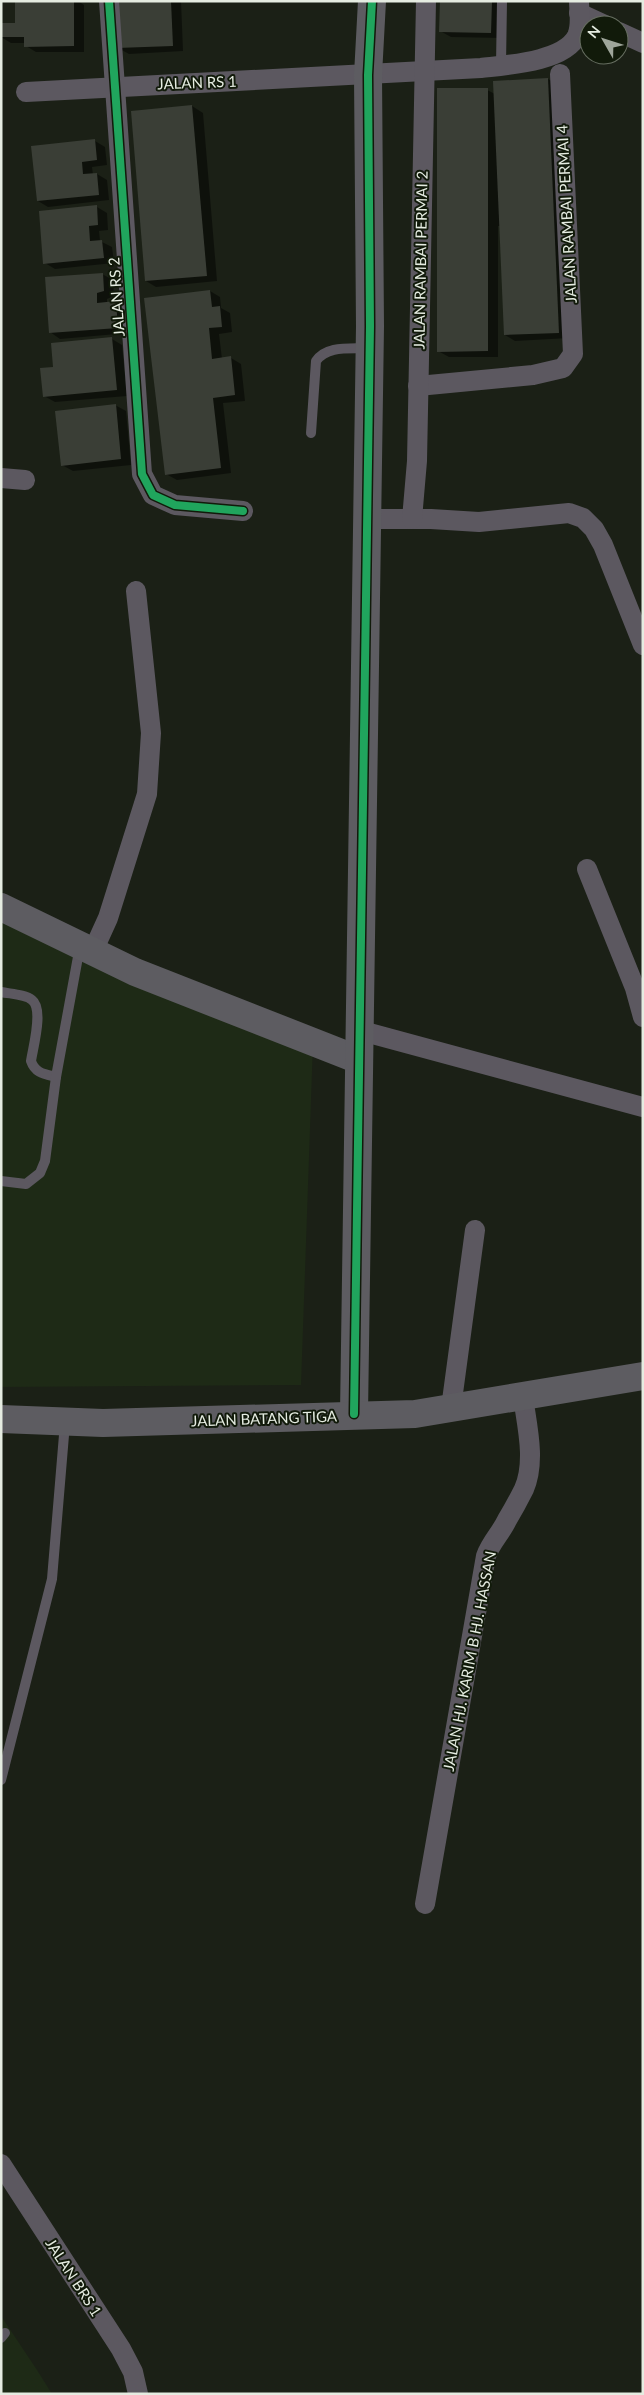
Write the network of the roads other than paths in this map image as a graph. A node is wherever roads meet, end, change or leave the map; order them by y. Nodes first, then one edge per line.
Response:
1 (109, 1) edge
2 (372, 1) edge
3 (426, 1) edge
4 (502, 1) edge
5 (579, 7) edge
6 (591, 15) edge
7 (629, 37) edge
8 (643, 43) edge
9 (501, 65) junction
10 (423, 72) junction
11 (560, 74) dead end
12 (368, 75) junction
13 (115, 86) junction
14 (26, 92) dead end
15 (370, 348) junction
16 (418, 386) junction
17 (311, 434) dead end
18 (1, 478) edge
19 (25, 480) dead end
20 (243, 511) dead end
21 (368, 519) junction
22 (412, 519) junction
23 (136, 591) dead end
24 (643, 645) edge
25 (587, 869) dead end
26 (1, 907) edge
27 (87, 948) junction
28 (1, 992) edge
29 (643, 1017) edge
30 (358, 1030) junction
31 (358, 1060) junction
32 (56, 1077) junction
33 (643, 1107) edge
34 (1, 1181) edge
35 (475, 1230) dead end
36 (643, 1376) edge
37 (523, 1397) junction
38 (451, 1408) junction
39 (354, 1414) junction
40 (1, 1419) edge
41 (65, 1422) junction
42 (1, 1780) edge
43 (425, 1904) dead end
44 (1, 2164) edge
45 (138, 2394) edge

1 - 13 street, JALAN RS 2
2 - 12 street
3 - 10 street, JALAN RAMBAI PERMAI 2
4 - 9 lane
5 - 6 street
5 - 9 street, JALAN RS 1
7 - 8 street
9 - 10 street, JALAN RS 1
10 - 12 street, JALAN RS 1
10 - 16 street, JALAN RAMBAI PERMAI 2
11 - 16 street, JALAN RAMBAI PERMAI 4
12 - 13 street, JALAN RS 1
12 - 15 street
13 - 14 street, JALAN RS 1
13 - 20 street, JALAN RS 2
15 - 17 lane
15 - 21 street
16 - 22 street, JALAN RAMBAI PERMAI 2
18 - 19 street
21 - 22 street
21 - 30 street
22 - 24 street
23 - 27 street
25 - 29 street
26 - 27 street
27 - 31 street
27 - 32 lane
28 - 32 lane
30 - 31 street
30 - 33 street
31 - 39 street
32 - 34 lane
35 - 38 street
36 - 37 street, JALAN BATANG TIGA
37 - 38 street, JALAN BATANG TIGA
37 - 43 street, JALAN HJ. KARIM B HJ. HASSAN
38 - 39 street, JALAN BATANG TIGA
39 - 41 street, JALAN BATANG TIGA
40 - 41 street, JALAN BATANG TIGA
41 - 42 lane
44 - 45 street, JALAN BRS 1

